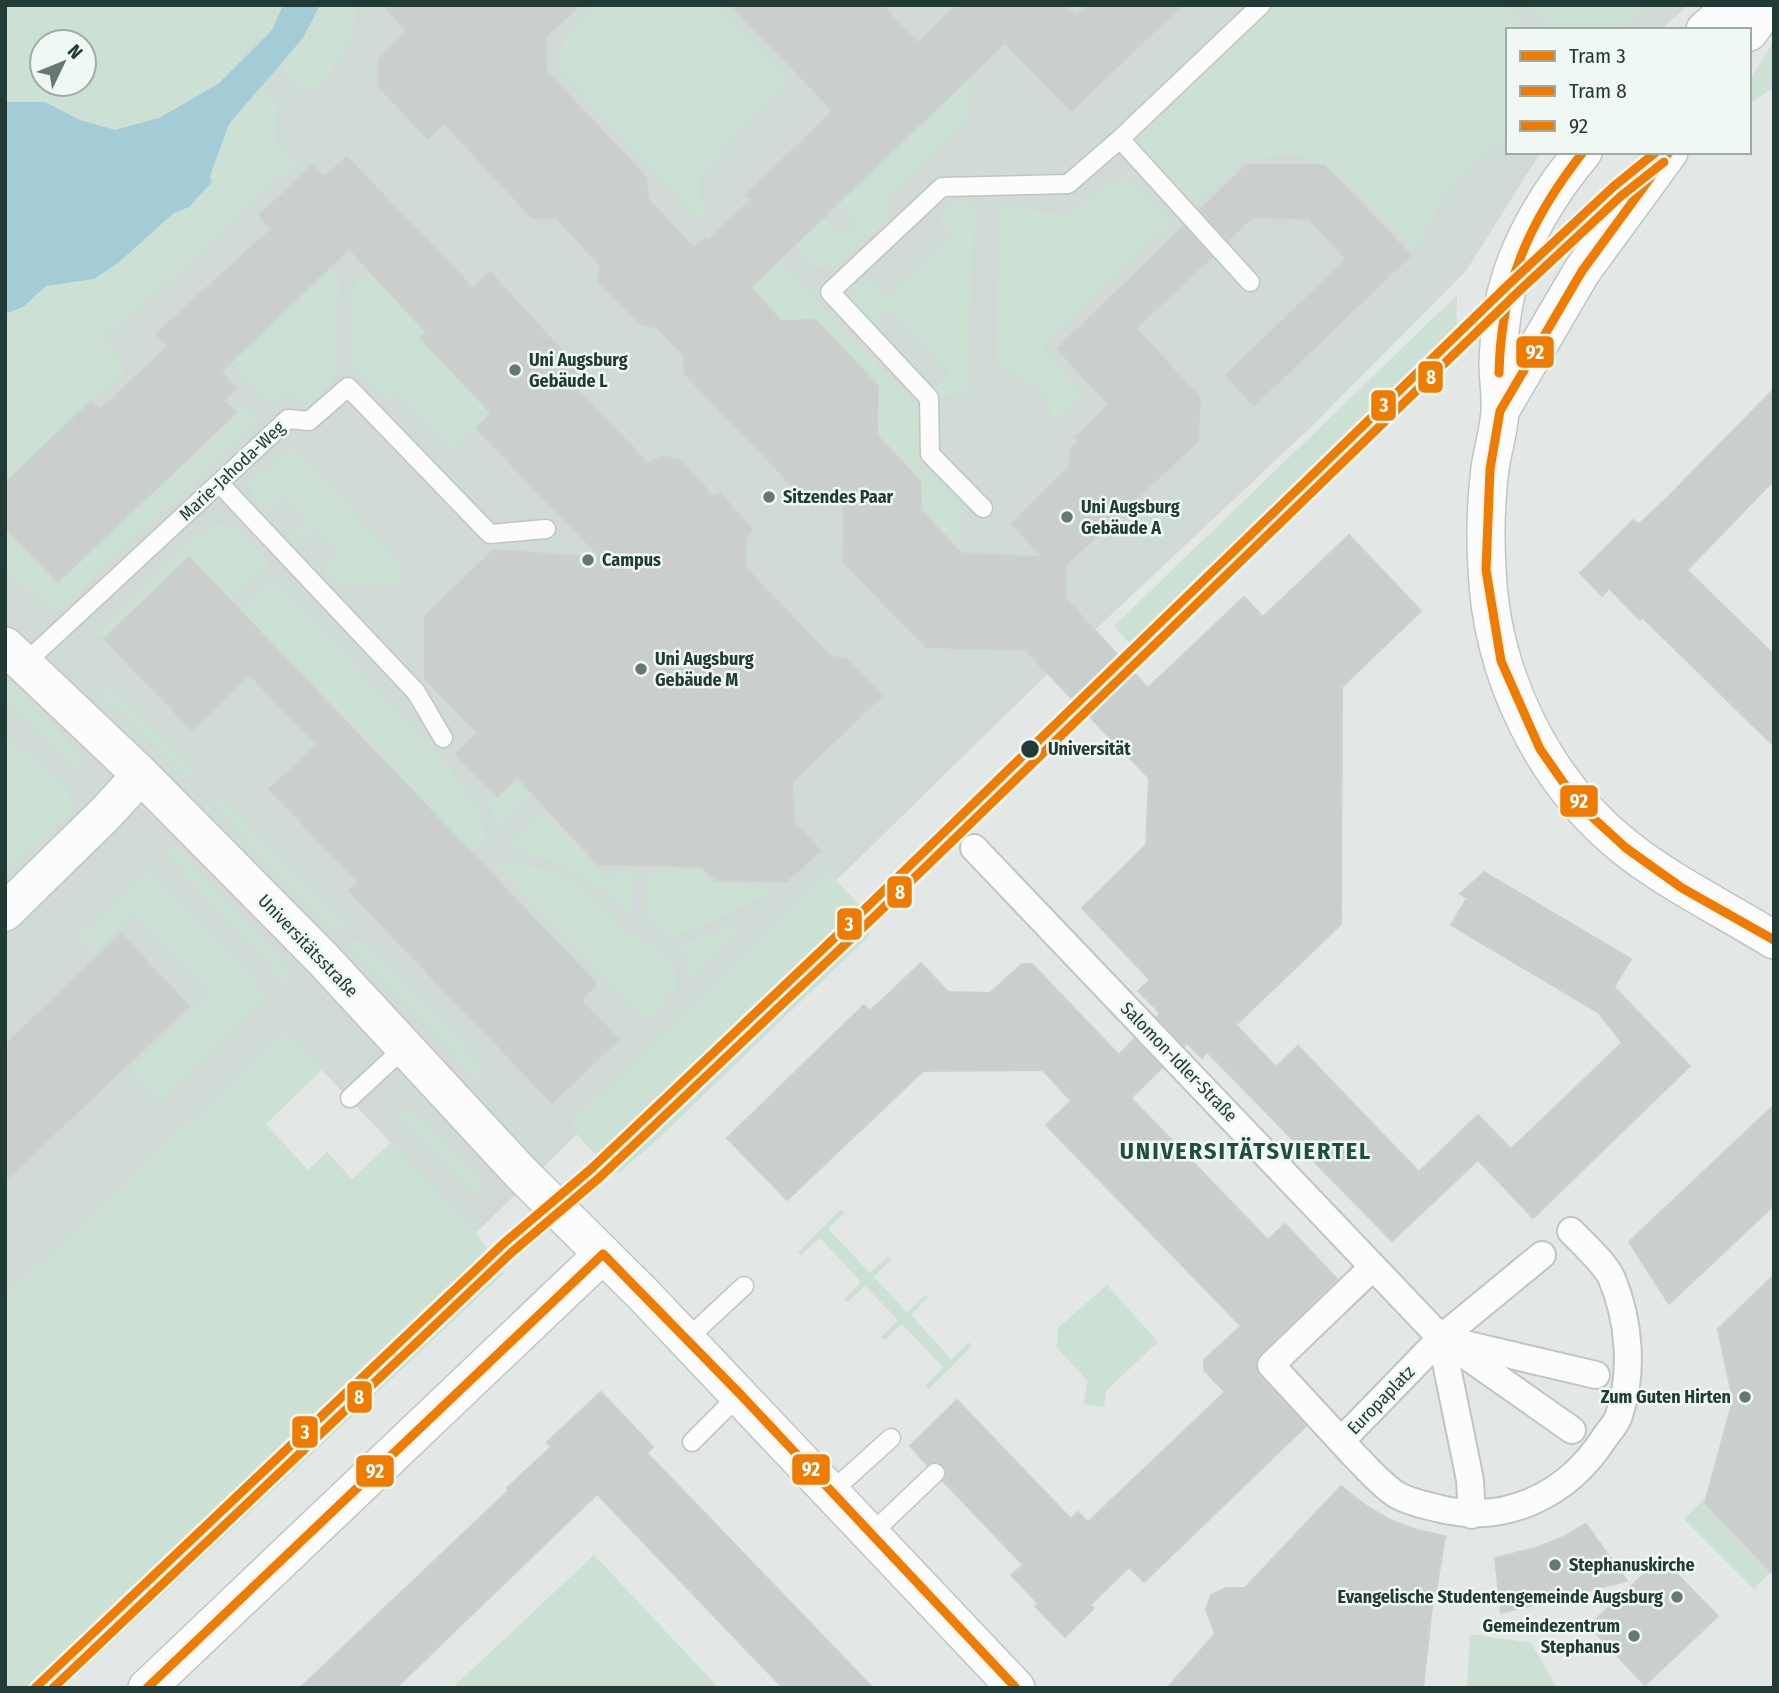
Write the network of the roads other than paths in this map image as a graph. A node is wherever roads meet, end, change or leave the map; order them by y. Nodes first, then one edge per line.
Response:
1 (1261, 5) edge
2 (1734, 5) edge
3 (1768, 5) edge
4 (1707, 28) edge
5 (1751, 29) edge
6 (1120, 139) junction
7 (1582, 154) edge
8 (1668, 154) edge
9 (1250, 282) dead end
10 (1500, 411) junction
11 (219, 483) junction
12 (983, 508) dead end
13 (546, 529) dead end
14 (15, 655) edge
15 (443, 738) dead end
16 (141, 775) junction
17 (974, 848) dead end
18 (5, 912) edge
19 (1774, 940) edge
20 (405, 1047) junction
21 (350, 1098) dead end
22 (1571, 1230) dead end
23 (603, 1254) junction
24 (1542, 1255) dead end
25 (1373, 1266) junction
26 (744, 1286) dead end
27 (1441, 1338) junction
28 (687, 1339) junction
29 (1596, 1375) dead end
30 (740, 1394) junction
31 (1572, 1430) dead end
32 (891, 1438) dead end
33 (1341, 1441) junction
34 (692, 1442) dead end
35 (935, 1473) dead end
36 (831, 1492) junction
37 (1472, 1515) junction
38 (871, 1534) junction
39 (147, 1688) edge
40 (1016, 1688) edge

1 - 6 lane
2 - 4 street
3 - 5 street
6 - 9 lane
6 - 12 lane
7 - 10 street
8 - 10 street
10 - 19 street
11 - 13 lane, Marie-Jahoda-Weg
11 - 14 lane, Marie-Jahoda-Weg
11 - 15 lane
14 - 16 street, Universitätsstraße
16 - 18 street
16 - 20 street, Universitätsstraße
17 - 25 street, Salomon-Idler-Straße
20 - 21 lane
20 - 23 street, Universitätsstraße
22 - 37 street, Europaplatz
23 - 28 street
23 - 39 street
24 - 27 street, Europaplatz
25 - 27 street, Salomon-Idler-Straße
25 - 33 street
26 - 28 lane
27 - 29 street
27 - 31 street
27 - 33 street, Europaplatz
27 - 37 street
28 - 30 street
30 - 34 lane
30 - 36 street
32 - 36 lane
33 - 37 street, Europaplatz
35 - 38 lane
36 - 38 street
38 - 40 street

